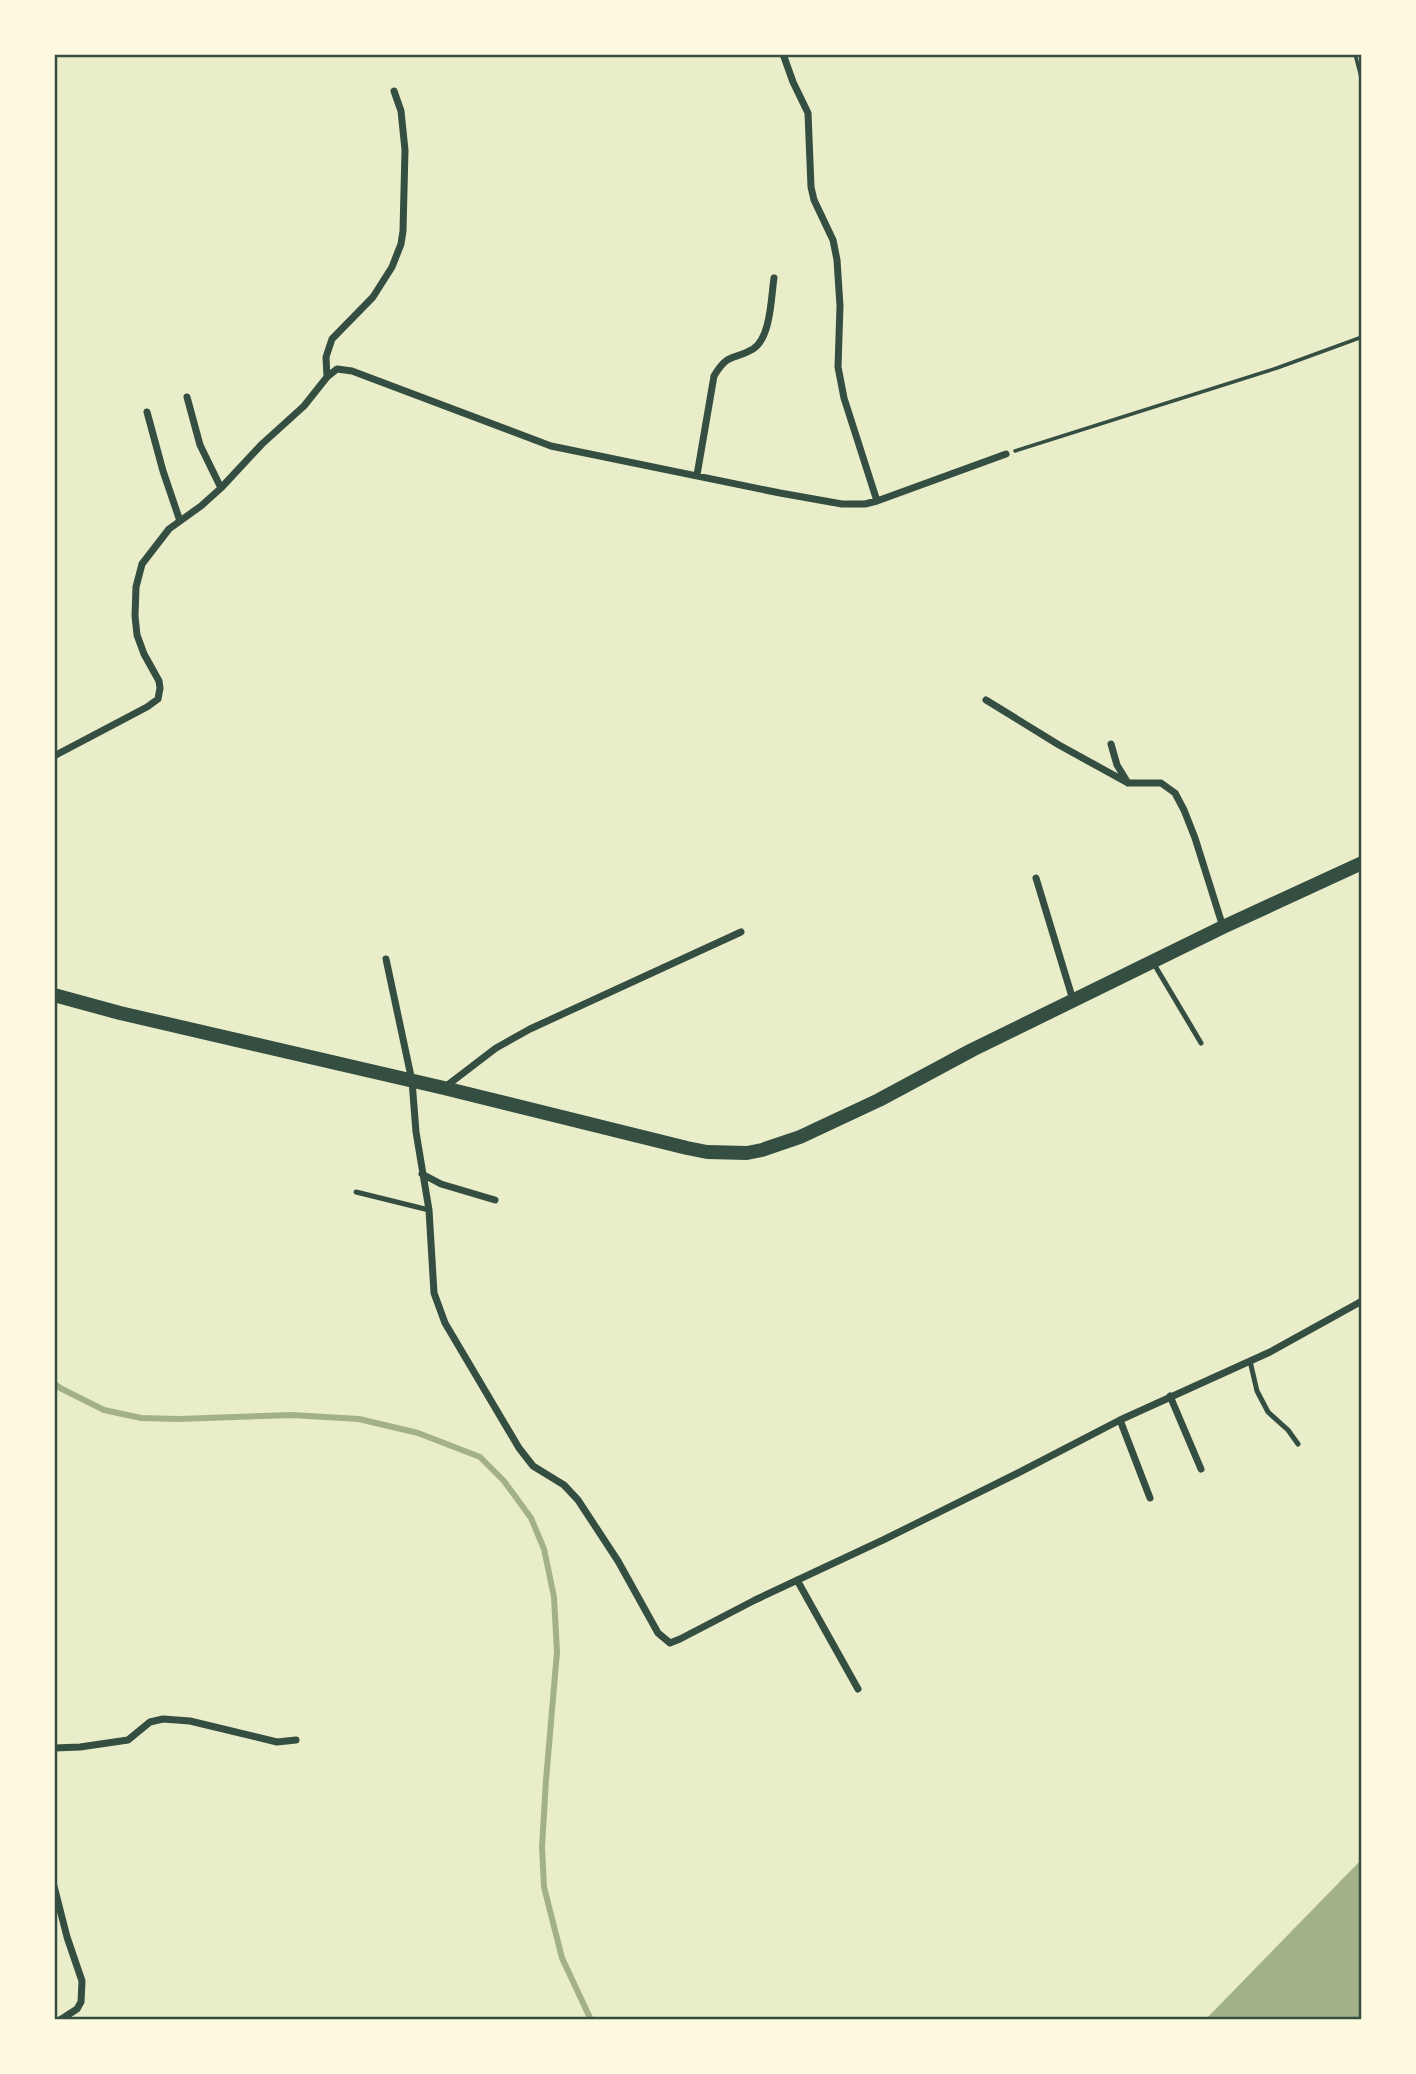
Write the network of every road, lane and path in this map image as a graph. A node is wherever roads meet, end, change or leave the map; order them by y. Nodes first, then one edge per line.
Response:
1 (783, 54) edge
2 (1355, 54) edge
3 (1362, 81) edge
4 (394, 91) dead end
5 (774, 278) dead end
6 (1362, 337) edge
7 (327, 377) junction
8 (187, 397) dead end
9 (147, 412) dead end
10 (1006, 454) joint
11 (696, 475) junction
12 (220, 488) junction
13 (877, 501) junction
14 (180, 521) junction
15 (986, 699) dead end
16 (1111, 744) dead end
17 (54, 755) edge
18 (1128, 783) junction
19 (1362, 863) edge
20 (1036, 878) dead end
21 (1223, 927) junction
22 (741, 932) dead end
23 (386, 958) dead end
24 (1152, 962) junction
25 (54, 995) edge
26 (1073, 1000) junction
27 (1201, 1043) dead end
28 (412, 1081) junction
29 (444, 1088) junction
30 (422, 1174) junction
31 (356, 1192) dead end
32 (495, 1200) dead end
33 (429, 1210) junction
34 (1362, 1301) edge
35 (1250, 1361) junction
36 (1170, 1396) junction
37 (1120, 1420) junction
38 (1298, 1444) dead end
39 (1201, 1469) dead end
40 (1150, 1498) dead end
41 (797, 1580) junction
42 (858, 1689) dead end
43 (296, 1740) dead end
44 (54, 1748) edge
45 (54, 1886) edge
46 (60, 2020) edge

1 - 13 street
2 - 3 path
4 - 7 street
5 - 11 street
6 - 10 path
7 - 11 street
7 - 12 street
8 - 12 street
9 - 14 street
10 - 13 street
11 - 13 street
12 - 14 street
14 - 17 street
15 - 18 street
16 - 18 street
18 - 21 street
19 - 21 main road
20 - 26 street
21 - 24 main road
22 - 29 street
23 - 28 street
24 - 26 main road
24 - 27 lane
25 - 28 main road
26 - 29 main road
28 - 29 main road
28 - 30 street
30 - 32 street
30 - 33 street
31 - 33 lane
33 - 41 street
34 - 35 street
35 - 36 street
35 - 38 lane
36 - 37 street
36 - 39 street
37 - 40 street
37 - 41 street
41 - 42 street
43 - 44 street
45 - 46 street

